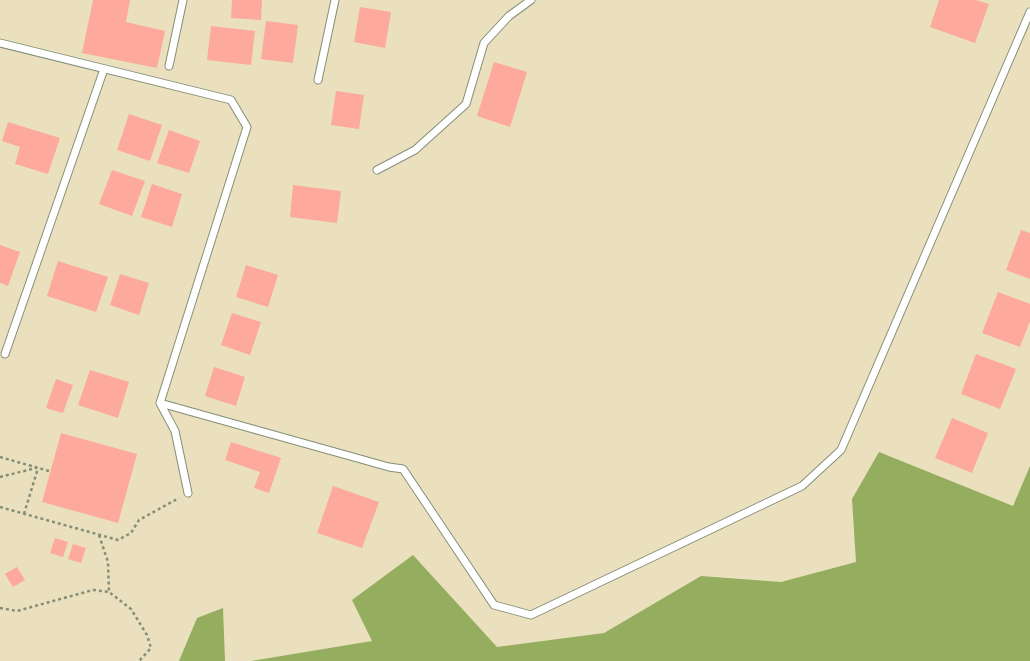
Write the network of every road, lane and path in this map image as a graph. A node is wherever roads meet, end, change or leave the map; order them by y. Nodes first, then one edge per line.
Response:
1 (183, 0) edge
2 (335, 0) edge
3 (530, 0) edge
4 (1030, 12) edge
5 (0, 43) edge
6 (169, 66) dead end
7 (104, 69) junction
8 (318, 80) dead end
9 (377, 170) dead end
10 (6, 354) dead end
11 (160, 402) junction
12 (0, 457) edge
13 (38, 468) junction
14 (49, 471) dead end
15 (0, 477) edge
16 (188, 493) joint
17 (0, 507) edge
18 (24, 514) junction
19 (98, 535) junction
20 (109, 592) junction
21 (0, 608) edge
22 (139, 661) edge

1 - 6 lane
2 - 8 lane
3 - 9 lane
4 - 11 lane
5 - 7 lane
7 - 10 lane
7 - 11 lane
11 - 16 lane
12 - 13 path
13 - 14 path
13 - 15 path
13 - 18 path
16 - 19 path
17 - 18 path
18 - 19 path
19 - 20 path
20 - 21 path
20 - 22 path

